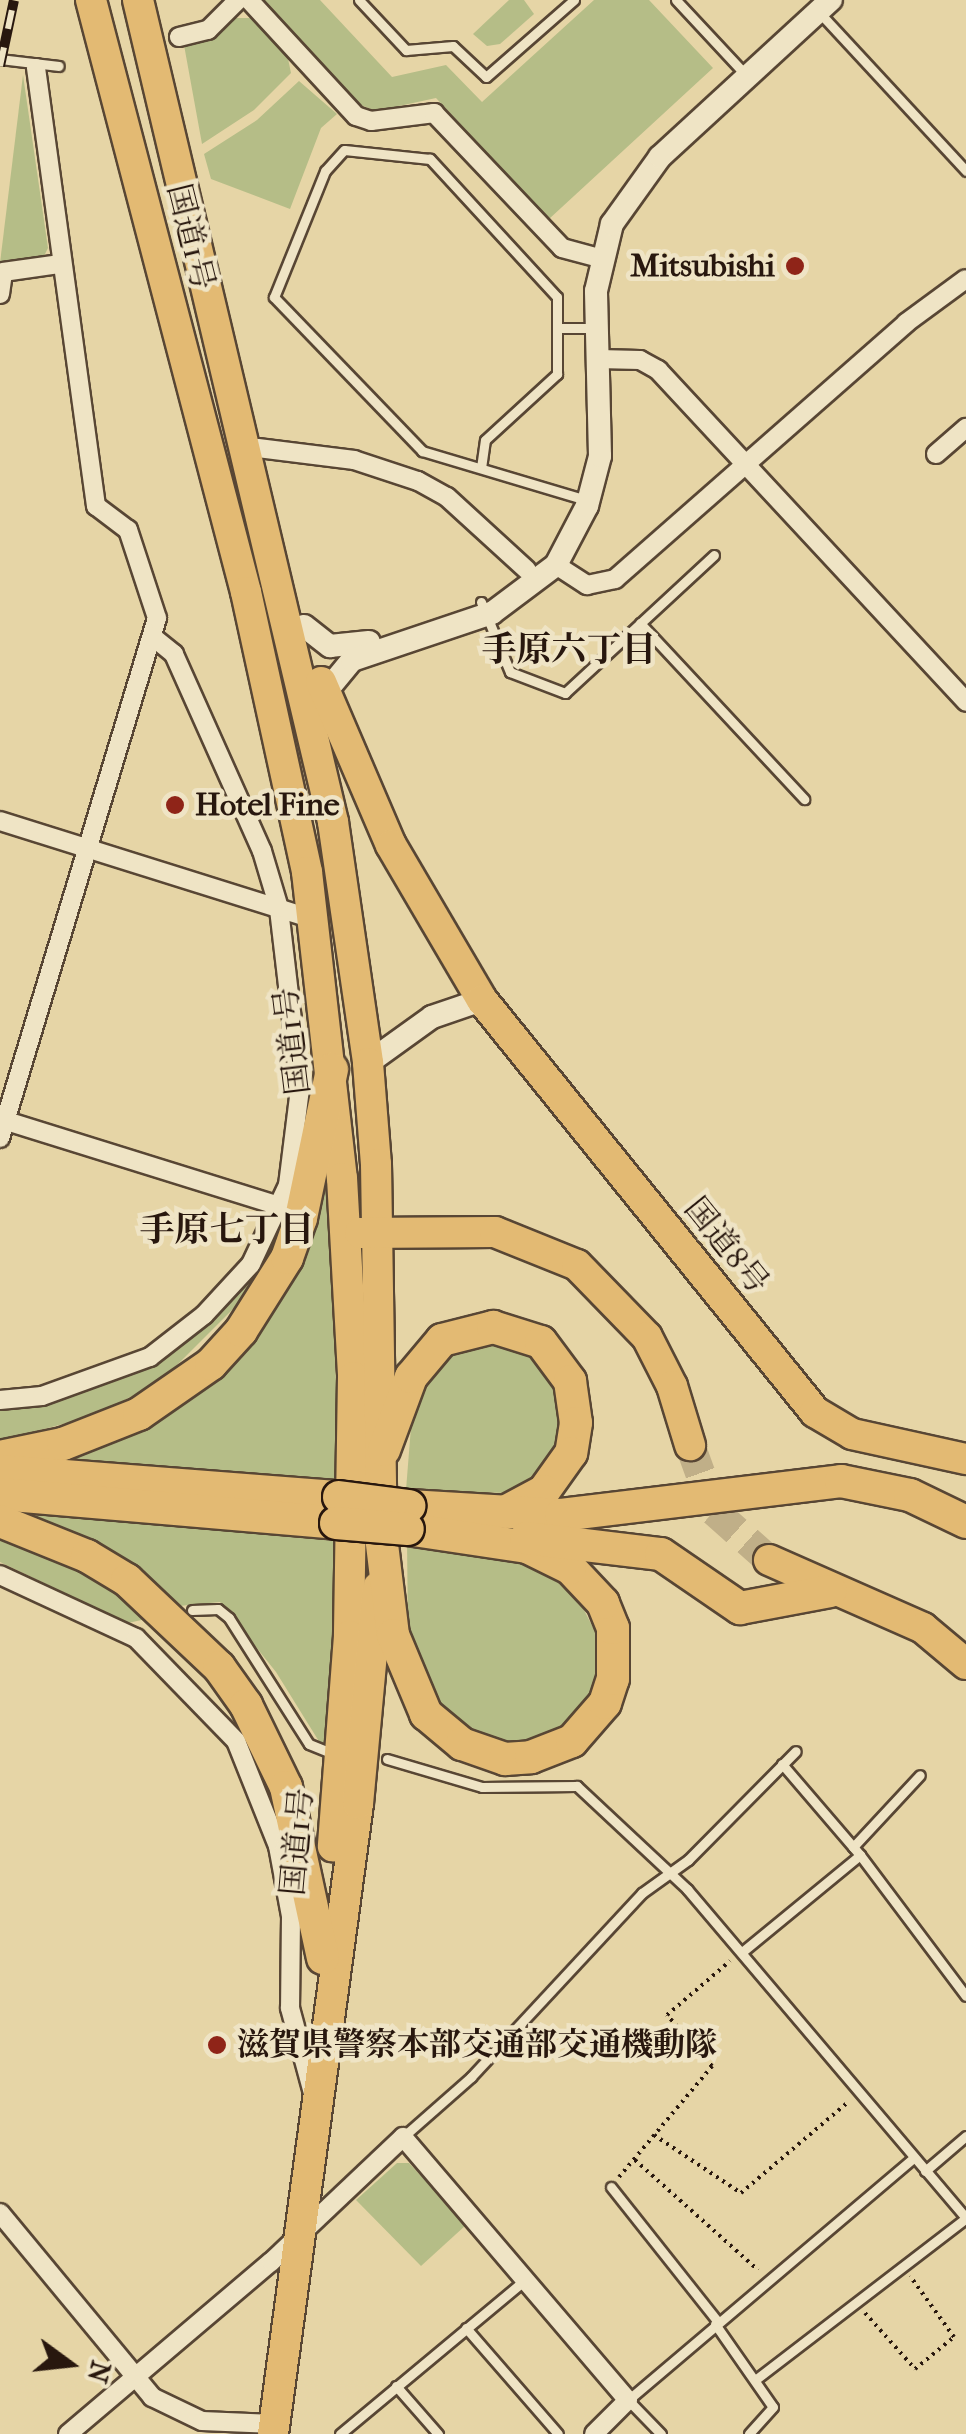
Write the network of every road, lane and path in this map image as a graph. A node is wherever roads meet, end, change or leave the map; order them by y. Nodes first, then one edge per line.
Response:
1 (90, 0) edge
2 (138, 0) edge
3 (238, 0) edge
4 (249, 0) edge
5 (359, 0) edge
6 (574, 0) edge
7 (676, 0) edge
8 (825, 6) edge
9 (179, 37) dead end
10 (0, 59) edge
11 (59, 66) dead end
12 (36, 68) junction
13 (748, 77) junction
14 (168, 133) junction
15 (966, 171) edge
16 (600, 258) junction
17 (60, 264) junction
18 (966, 279) edge
19 (0, 294) edge
20 (558, 328) junction
21 (595, 328) junction
22 (598, 360) junction
23 (966, 428) edge
24 (258, 448) junction
25 (936, 454) dead end
26 (748, 466) junction
27 (481, 468) junction
28 (588, 500) junction
29 (566, 543) junction
30 (714, 554) dead end
31 (556, 565) junction
32 (528, 570) junction
33 (483, 609) junction
34 (640, 624) junction
35 (304, 626) junction
36 (152, 636) junction
37 (315, 691) junction
38 (966, 702) edge
39 (276, 731) junction
40 (804, 799) dead end
41 (0, 822) edge
42 (88, 848) junction
43 (279, 908) junction
44 (312, 919) junction
45 (482, 1000) junction
46 (368, 1063) junction
47 (332, 1068) junction
48 (2, 1126) edge
49 (278, 1206) junction
50 (380, 1232) junction
51 (346, 1234) junction
52 (0, 1400) edge
53 (690, 1445) tunnel mouth
54 (384, 1450) junction
55 (0, 1457) edge
56 (966, 1459) edge
57 (0, 1471) edge
58 (0, 1494) edge
59 (338, 1510) junction
60 (0, 1521) edge
61 (966, 1522) edge
62 (400, 1524) junction
63 (476, 1524) junction
64 (769, 1560) tunnel mouth
65 (0, 1575) edge
66 (830, 1591) junction
67 (192, 1610) dead end
68 (966, 1664) edge
69 (326, 1751) dead end
70 (796, 1751) dead end
71 (387, 1759) dead end
72 (782, 1764) junction
73 (920, 1775) dead end
74 (856, 1851) junction
75 (667, 1871) junction
76 (742, 1952) junction
77 (323, 1958) junction
78 (966, 1996) edge
79 (859, 2093) junction
80 (314, 2098) junction
81 (654, 2135) junction
82 (966, 2136) edge
83 (403, 2137) junction
84 (913, 2158) junction
85 (634, 2160) junction
86 (925, 2171) junction
87 (611, 2187) joint
88 (0, 2213) edge
89 (966, 2218) edge
90 (297, 2234) junction
91 (905, 2268) junction
92 (769, 2279) junction
93 (525, 2280) junction
94 (858, 2305) junction
95 (716, 2323) junction
96 (466, 2328) junction
97 (134, 2378) junction
98 (755, 2380) junction
99 (396, 2386) junction
100 (628, 2400) junction
101 (273, 2429) edge
102 (68, 2434) edge
103 (340, 2434) edge
104 (438, 2434) edge
105 (558, 2434) edge
106 (594, 2434) edge
107 (661, 2434) edge
108 (748, 2434) edge

1 - 39 highway, 国道1号
2 - 14 highway, 国道1号
3 - 9 street
4 - 16 street
5 - 6 lane
7 - 13 lane
8 - 13 street
8 - 15 lane
10 - 12 lane
11 - 12 lane
12 - 17 street
13 - 16 street
14 - 24 highway
14 - 37 highway, 国道1号
16 - 21 street
17 - 19 street
17 - 36 street
18 - 26 street
20 - 21 lane
20 - 27 lane
20 - 27 lane
21 - 22 street
22 - 26 street
22 - 28 street
23 - 25 street
24 - 32 street
24 - 35 highway
26 - 31 street
26 - 38 street
27 - 28 lane
28 - 29 street
29 - 31 street
29 - 32 street
30 - 34 lane
31 - 33 street
32 - 33 street
33 - 34 lane
33 - 35 street
33 - 37 street
34 - 40 lane
35 - 37 highway
36 - 42 street
36 - 43 street
37 - 39 highway
37 - 45 highway, 国道8号
37 - 46 highway, 国道1号
39 - 44 highway, 国道1号
41 - 42 street
42 - 43 street
42 - 48 street
43 - 44 street
43 - 49 street
44 - 47 highway, 国道1号
45 - 46 street
45 - 56 highway, 国道8号
46 - 50 highway, 国道1号
47 - 51 highway, 国道1号
47 - 55 highway
48 - 49 street
49 - 52 street
50 - 51 highway
50 - 53 highway
50 - 54 highway, 国道1号
51 - 77 highway, 国道1号
54 - 62 highway, 国道1号
54 - 63 highway
57 - 59 highway
58 - 59 highway
59 - 62 highway, bridge
60 - 77 highway
61 - 63 highway
62 - 63 highway
62 - 63 highway
62 - 80 highway, 国道1号
63 - 66 highway
64 - 66 highway
65 - 80 street
66 - 68 highway
67 - 69 lane
70 - 72 lane
71 - 75 lane
72 - 74 lane
72 - 75 lane
73 - 74 lane
74 - 76 lane
74 - 78 lane
75 - 76 lane
75 - 83 lane
76 - 79 lane
76 - 81 path
77 - 80 highway, 国道1号
79 - 81 path
79 - 84 lane
80 - 90 highway, 国道1号
81 - 85 path
82 - 86 lane
83 - 90 street
83 - 93 street
84 - 86 lane
84 - 92 lane
85 - 87 path
85 - 92 path
86 - 89 lane
87 - 95 lane
88 - 97 street
89 - 91 lane
90 - 97 street
90 - 101 highway, 国道1号
91 - 94 lane
91 - 94 path
92 - 95 lane
93 - 96 lane
93 - 100 street
94 - 98 lane
95 - 98 lane
95 - 100 lane
96 - 99 lane
96 - 105 lane
97 - 101 street
97 - 102 street
98 - 108 lane
99 - 103 lane
99 - 104 lane
100 - 106 street
100 - 107 lane

